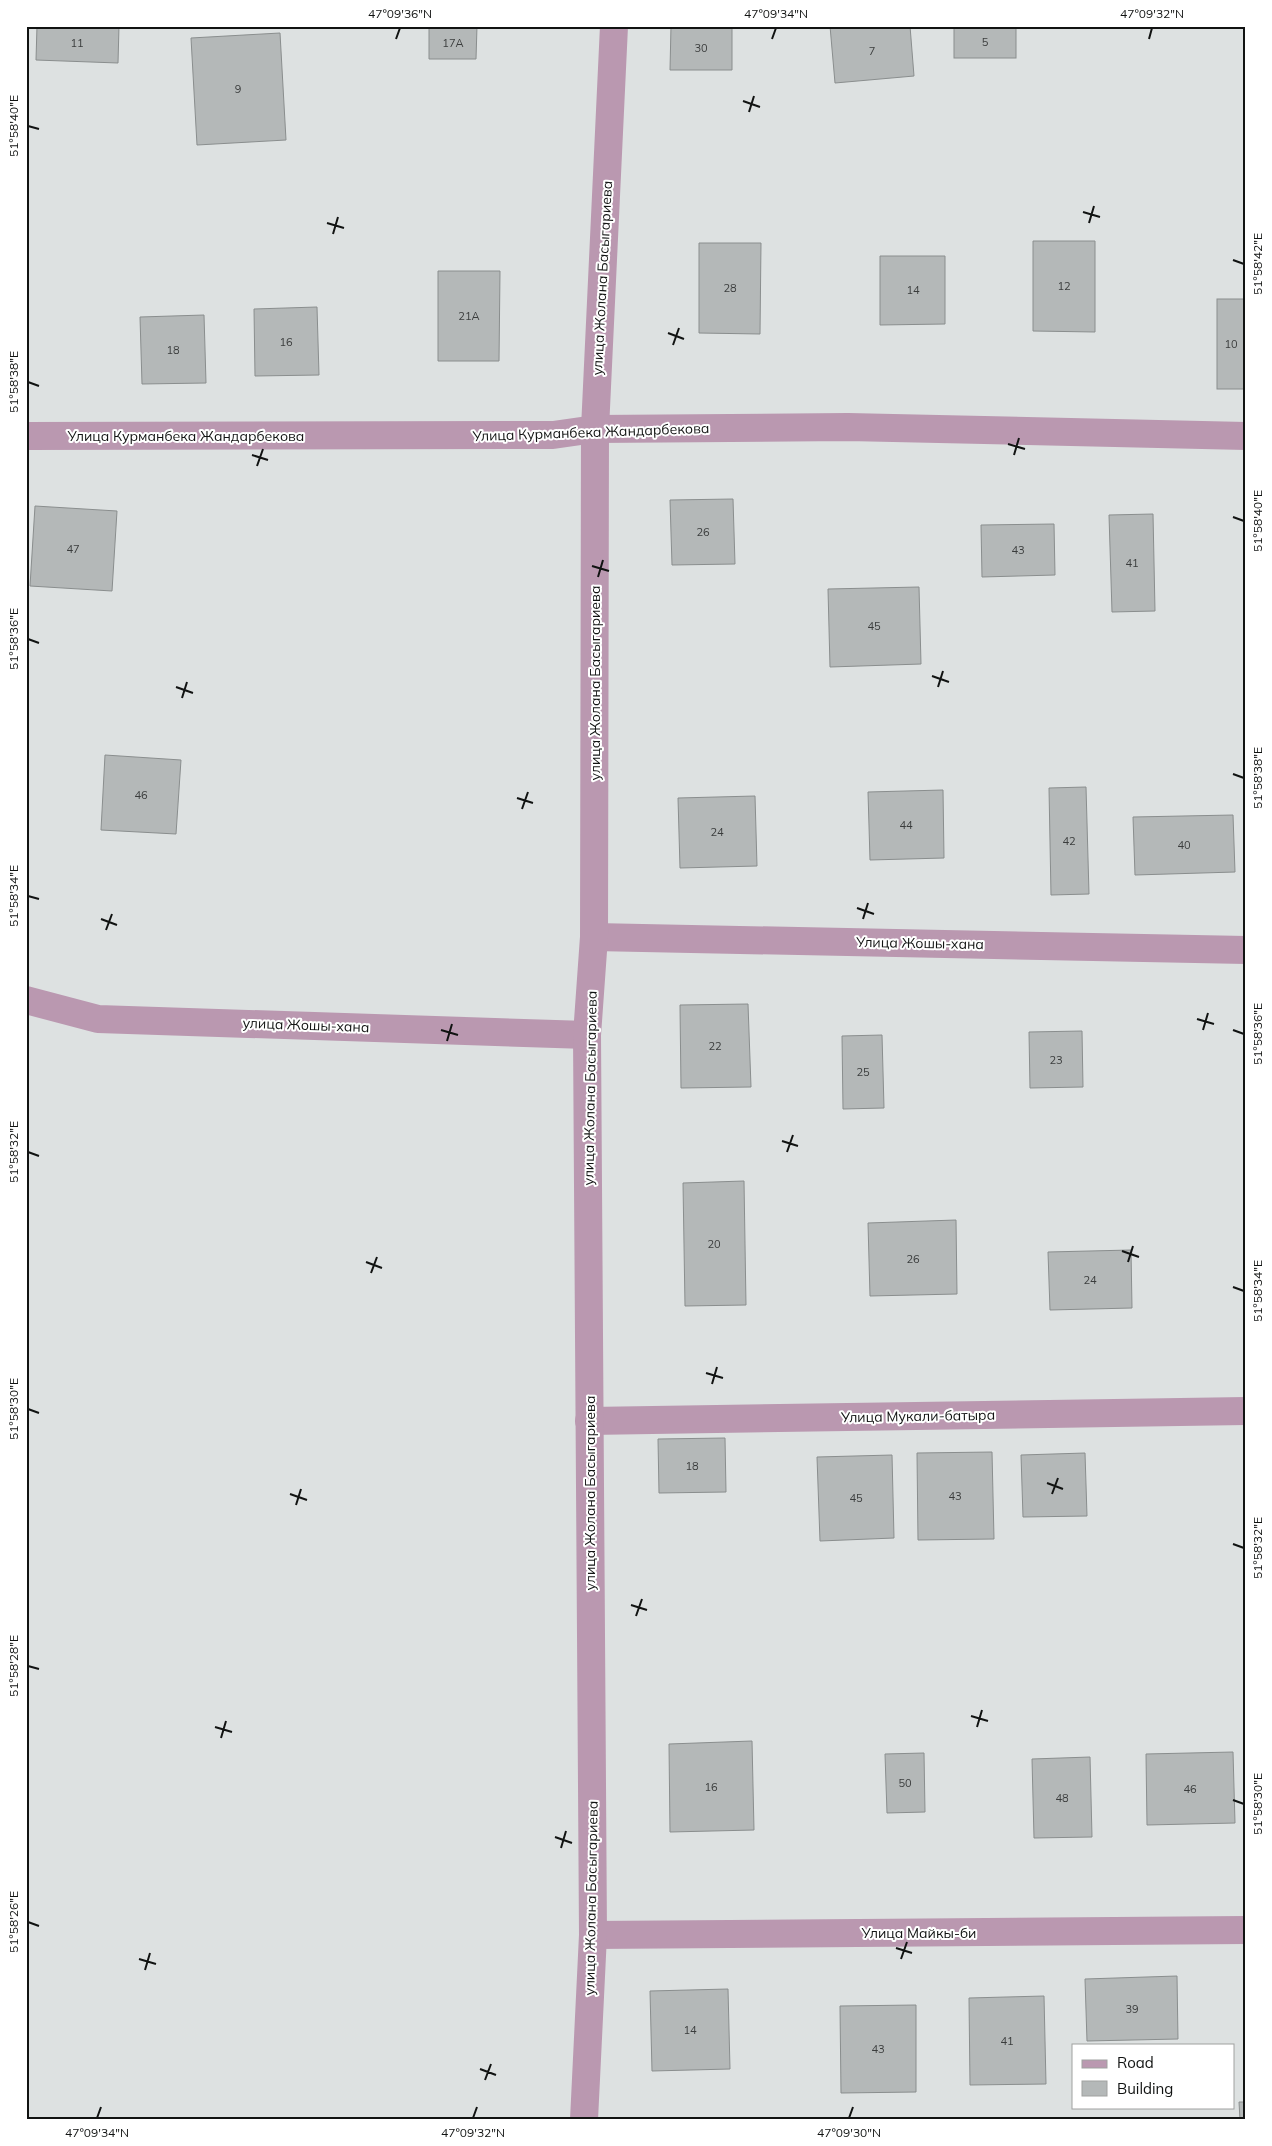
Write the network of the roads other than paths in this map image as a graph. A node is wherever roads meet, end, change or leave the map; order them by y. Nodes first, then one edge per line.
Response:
1 (614, 26) edge
2 (595, 429) junction
3 (26, 436) edge
4 (1246, 436) edge
5 (594, 936) junction
6 (1246, 950) edge
7 (26, 1000) edge
8 (587, 1035) junction
9 (1246, 1411) edge
10 (589, 1420) junction
11 (1246, 1930) edge
12 (593, 1935) junction
13 (584, 2120) edge

1 - 2 street, улица Жолана Басыгариева
2 - 3 street, Улица Курманбека Жандарбекова
2 - 4 street, Улица Курманбека Жандарбекова
2 - 5 street, улица Жолана Басыгариева
5 - 6 street, Улица Жошы-хана
5 - 8 street, улица Жолана Басыгариева
7 - 8 street, улица Жошы-хана
8 - 10 street, улица Жолана Басыгариева
9 - 10 street, Улица Мукали-батыра
10 - 12 street, улица Жолана Басыгариева
11 - 12 street, Улица Майкы-би
12 - 13 street, улица Жолана Басыгариева

